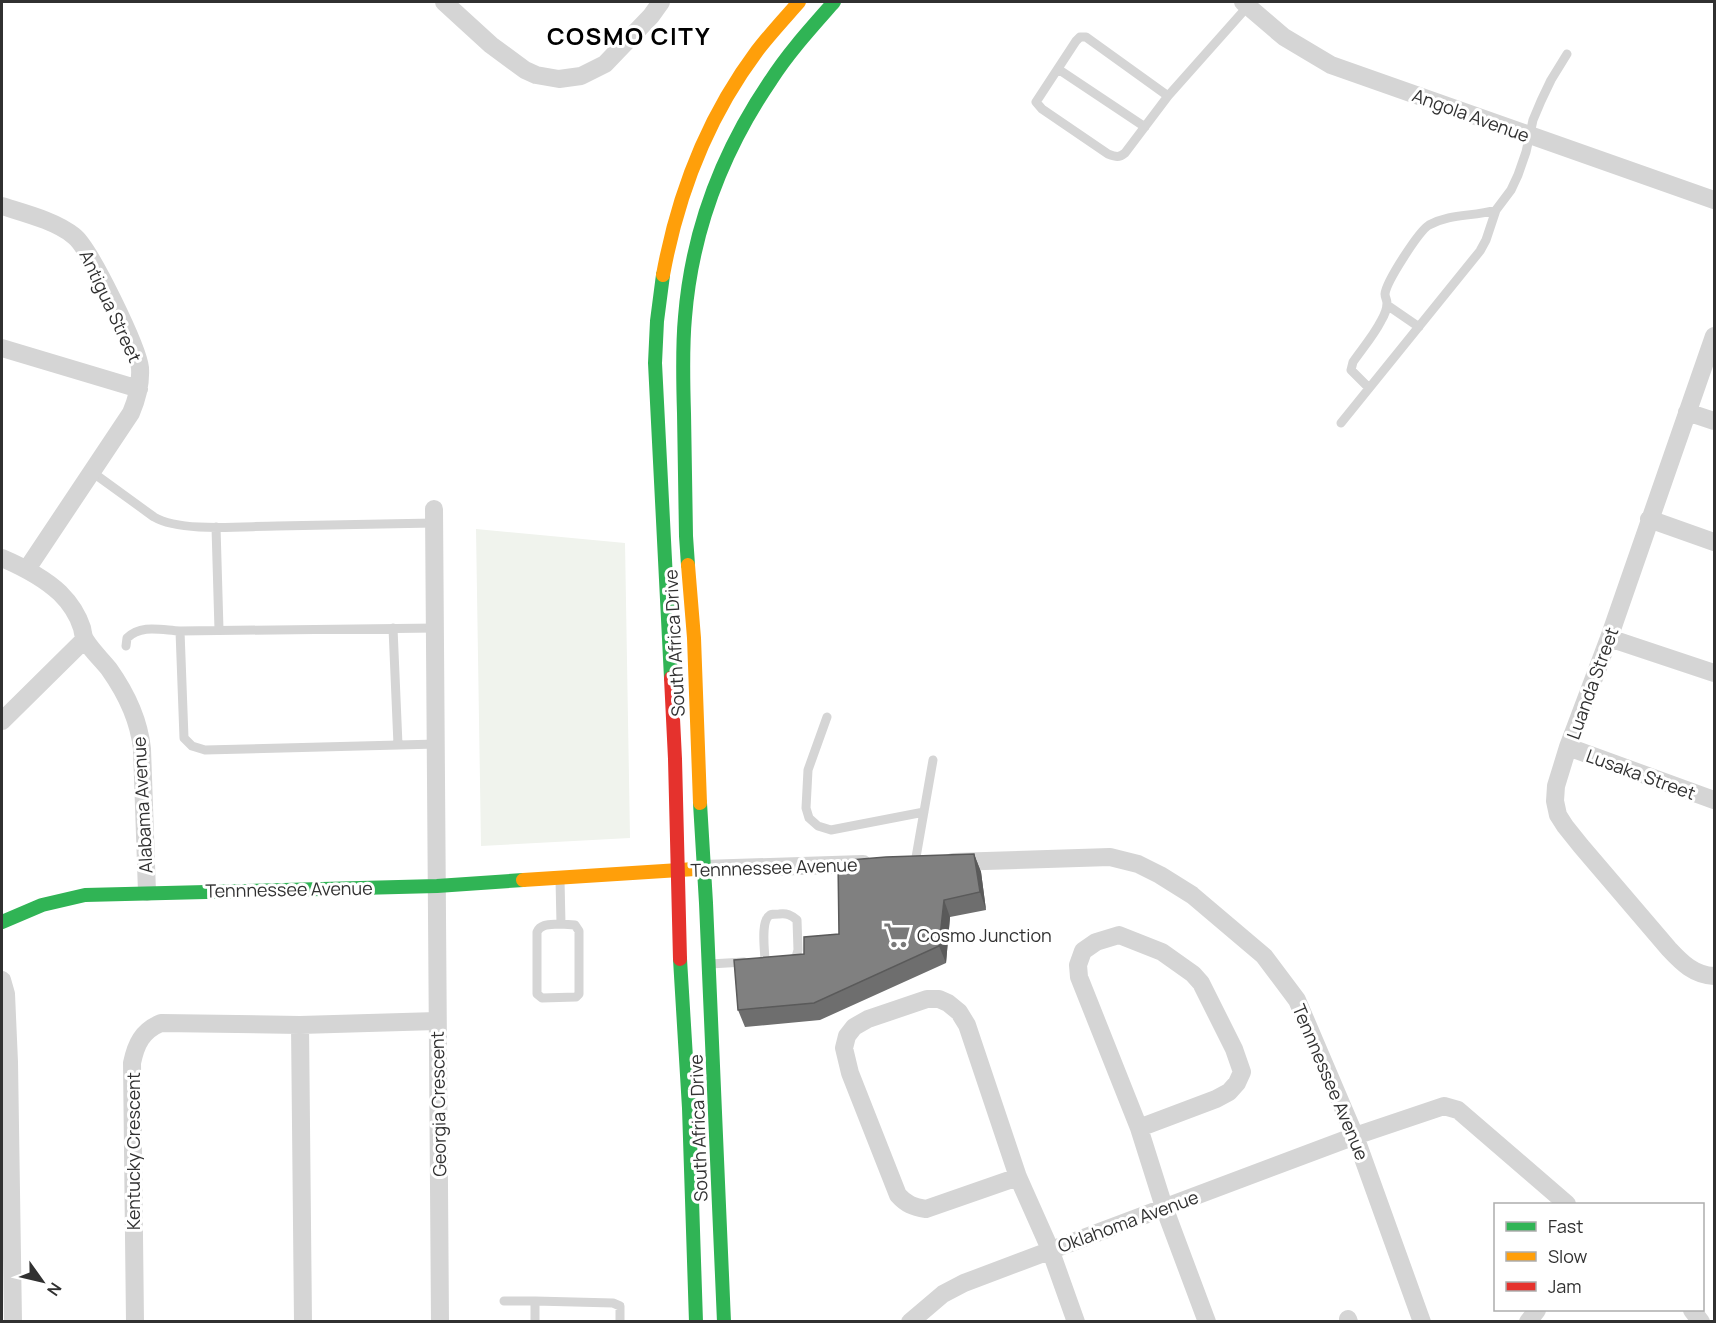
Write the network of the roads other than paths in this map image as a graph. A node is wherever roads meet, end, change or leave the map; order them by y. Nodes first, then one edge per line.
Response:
1 (444, 2) edge
2 (661, 2) edge
3 (799, 2) edge
4 (834, 2) edge
5 (1246, 4) edge
6 (1567, 54) dead end
7 (1058, 69) junction
8 (1168, 96) junction
9 (1145, 127) junction
10 (1529, 136) junction
11 (1714, 200) edge
12 (2, 206) edge
13 (1496, 210) junction
14 (1387, 305) junction
15 (1419, 327) junction
16 (1714, 337) edge
17 (2, 348) edge
18 (1369, 388) junction
19 (139, 389) junction
20 (1687, 412) junction
21 (1714, 421) edge
22 (1341, 423) dead end
23 (92, 472) junction
24 (434, 516) joint
25 (1649, 519) junction
26 (216, 527) junction
27 (1714, 542) edge
28 (2, 558) edge
29 (27, 569) junction
30 (393, 628) junction
31 (435, 628) junction
32 (219, 630) junction
33 (180, 631) junction
34 (1609, 638) junction
35 (84, 640) junction
36 (126, 646) dead end
37 (1714, 673) edge
38 (827, 717) dead end
39 (2, 721) edge
40 (437, 744) junction
41 (398, 745) junction
42 (1568, 747) junction
43 (933, 760) dead end
44 (1714, 800) edge
45 (924, 812) junction
46 (921, 863) joint
47 (880, 864) edge
48 (703, 869) junction
49 (678, 870) junction
50 (560, 878) junction
51 (437, 886) junction
52 (147, 892) junction
53 (2, 922) edge
54 (561, 924) junction
55 (773, 961) junction
56 (709, 964) junction
57 (1714, 976) edge
58 (2, 980) edge
59 (437, 1021) junction
60 (300, 1025) junction
61 (5, 1062) edge
62 (1138, 1128) junction
63 (1355, 1136) junction
64 (1018, 1177) junction
65 (1566, 1203) edge
66 (1164, 1207) junction
67 (1050, 1249) junction
68 (504, 1301) dead end
69 (535, 1301) junction
70 (1416, 1320) edge
71 (13, 1322) edge
72 (135, 1322) edge
73 (303, 1322) edge
74 (440, 1322) edge
75 (535, 1322) edge
76 (620, 1322) edge
77 (696, 1322) edge
78 (723, 1322) edge
79 (910, 1322) edge
80 (1076, 1322) edge
81 (1207, 1322) edge

1 - 2 street
3 - 49 street, South Africa Drive
4 - 48 street, South Africa Drive
5 - 8 lane
5 - 10 street, Angola Avenue
6 - 10 lane
7 - 8 lane
7 - 9 lane
7 - 9 lane
8 - 9 lane
10 - 11 street, Angola Avenue
10 - 13 lane
12 - 19 street, Antigua Street
13 - 14 lane
13 - 15 lane
14 - 15 lane
14 - 18 lane
15 - 18 lane
16 - 20 street, Luanda Street
17 - 19 street
18 - 22 lane
19 - 23 street, Antigua Street
20 - 21 street
20 - 25 street, Luanda Street
23 - 26 lane
23 - 29 street, Antigua Street
24 - 26 lane
24 - 31 street, Georgia Crescent
25 - 27 street
25 - 34 street, Luanda Street
26 - 32 lane
28 - 29 street, Alabama Avenue
29 - 35 street, Alabama Avenue
30 - 31 lane
30 - 32 lane
30 - 41 lane
31 - 40 street, Georgia Crescent
32 - 33 lane
33 - 36 lane
33 - 41 lane
34 - 37 street
34 - 42 street, Luanda Street
35 - 39 street
35 - 52 street, Alabama Avenue
38 - 45 lane
40 - 41 lane
40 - 51 street, Georgia Crescent
42 - 44 street, Lusaka Street
42 - 57 street, Luanda Street
43 - 45 lane
45 - 46 lane
46 - 63 street, Tennnessee Avenue
47 - 48 street, Tennnessee Avenue
48 - 49 street, Tennnessee Avenue
48 - 56 street, South Africa Drive
49 - 50 street, Tennnessee Avenue
49 - 77 street, South Africa Drive
50 - 51 street, Tennnessee Avenue
50 - 54 lane
51 - 52 street, Tennnessee Avenue
51 - 59 street, Georgia Crescent
52 - 53 street, Tennnessee Avenue
54 - 54 lane
55 - 55 lane
55 - 56 lane
56 - 78 street, South Africa Drive
58 - 61 street
59 - 60 street, Kentucky Crescent
59 - 74 street, Georgia Crescent
60 - 72 street, Kentucky Crescent
60 - 73 street
61 - 71 street
62 - 62 street
62 - 66 street
63 - 65 street, Oklahoma Avenue
63 - 66 street, Oklahoma Avenue
63 - 70 street, Tennnessee Avenue
64 - 64 street
64 - 67 street
66 - 67 street, Oklahoma Avenue
66 - 81 street
67 - 79 street, Oklahoma Avenue
67 - 80 street
68 - 69 lane
69 - 75 lane
69 - 76 lane

